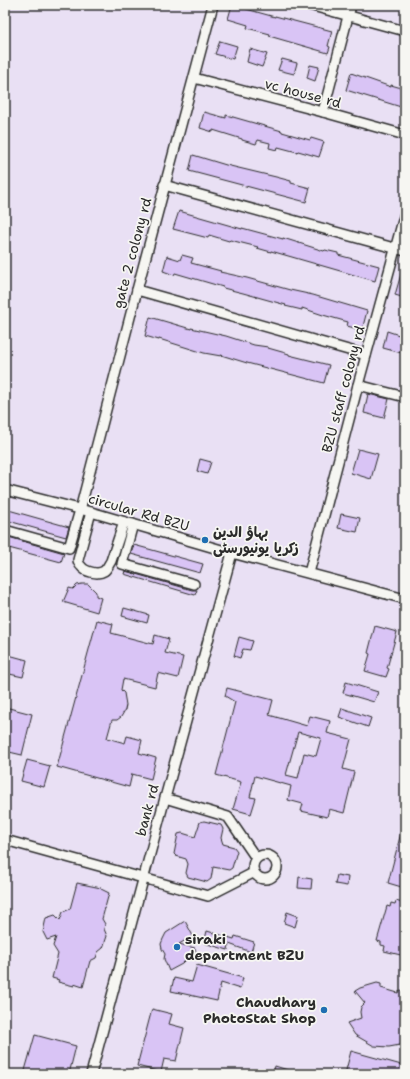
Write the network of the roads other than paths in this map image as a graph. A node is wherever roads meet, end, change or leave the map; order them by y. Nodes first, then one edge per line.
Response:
1 (214, 5) edge
2 (309, 5) edge
3 (351, 5) edge
4 (349, 16) junction
5 (405, 32) edge
6 (194, 78) junction
7 (323, 112) junction
8 (405, 135) edge
9 (164, 185) junction
10 (405, 213) edge
11 (395, 248) junction
12 (405, 251) edge
13 (137, 290) junction
14 (366, 354) junction
15 (358, 385) junction
16 (405, 397) edge
17 (5, 490) edge
18 (80, 510) junction
19 (91, 512) junction
20 (129, 523) junction
21 (5, 530) edge
22 (232, 553) junction
23 (309, 573) junction
24 (194, 584) dead end
25 (405, 599) edge
26 (165, 798) junction
27 (5, 840) edge
28 (256, 858) junction
29 (253, 873) junction
30 (144, 878) junction
31 (91, 1074) edge

1 - 6 street, gate 2 colony rd
2 - 4 street
3 - 4 street
4 - 5 street
4 - 7 street
6 - 7 street, vc house rd
6 - 9 street, gate 2 colony rd
7 - 8 street, vc house rd
9 - 11 street
9 - 13 street, gate 2 colony rd
10 - 11 street, BZU staff colony rd
11 - 12 street
11 - 14 street, BZU staff colony rd
13 - 14 street
13 - 18 street, gate 2 colony rd
14 - 15 street, BZU staff colony rd
15 - 16 street
15 - 23 street, BZU staff colony rd
17 - 18 street, circular Rd BZU
18 - 19 street, circular Rd BZU
18 - 21 street, gate 2 colony rd
19 - 20 street, circular Rd BZU
19 - 20 street
20 - 22 street, circular Rd BZU
20 - 24 street
22 - 23 street, circular Rd BZU
22 - 26 street, bank rd
23 - 25 street, circular Rd BZU
26 - 28 street
26 - 30 street, bank rd
27 - 30 street
28 - 29 street
28 - 29 street
29 - 30 street
30 - 31 street, bank rd

